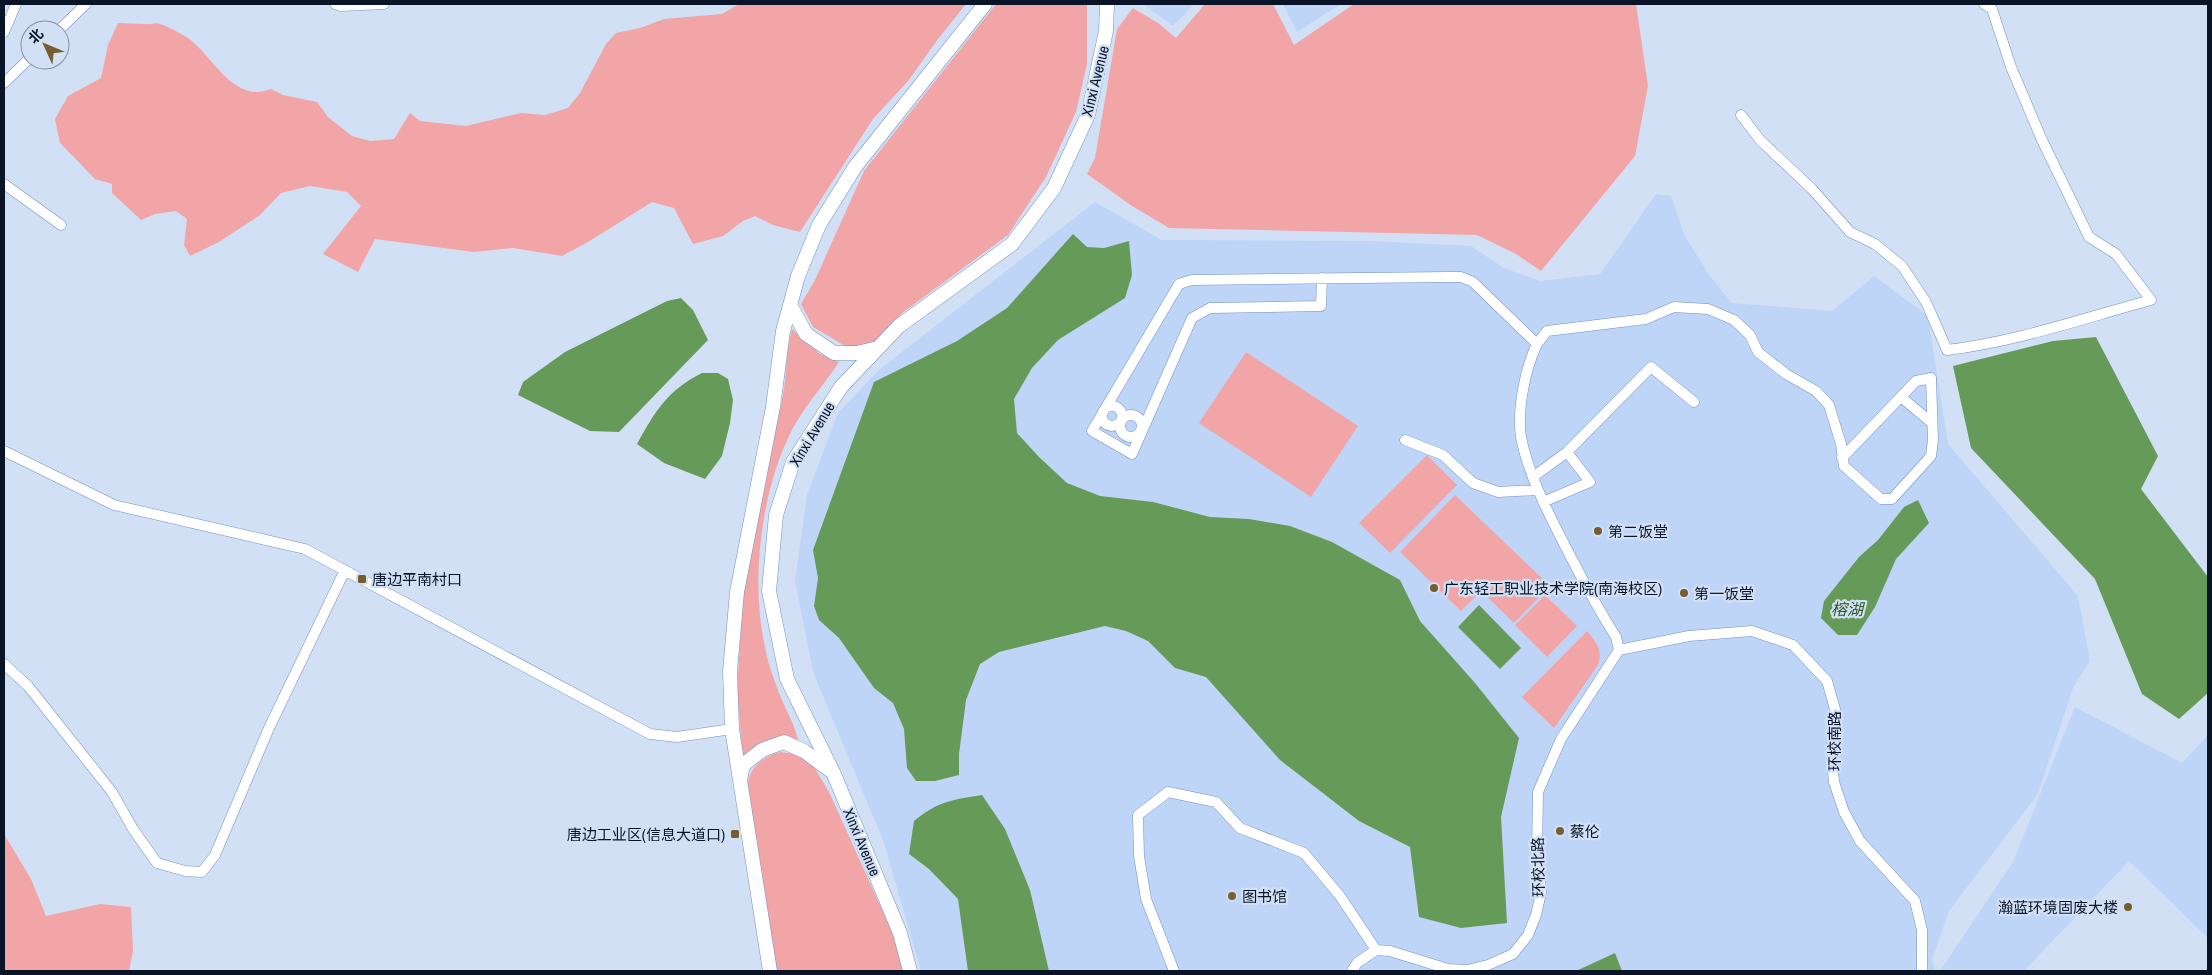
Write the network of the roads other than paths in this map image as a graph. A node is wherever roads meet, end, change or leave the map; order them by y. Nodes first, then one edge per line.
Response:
1 (16, 4) edge
2 (86, 4) edge
3 (335, 4) edge
4 (384, 4) edge
5 (985, 4) edge
6 (1107, 4) edge
7 (1984, 4) edge
8 (69, 20) edge
9 (4, 32) edge
10 (20, 68) edge
11 (4, 83) edge
12 (1741, 115) dead end
13 (4, 184) edge
14 (61, 225) dead end
15 (1322, 278) junction
16 (790, 305) junction
17 (1537, 344) junction
18 (879, 348) junction
19 (1901, 397) junction
20 (1694, 402) dead end
21 (1104, 410) junction
22 (1121, 421) junction
23 (1932, 423) junction
24 (1140, 433) junction
25 (1404, 440) dead end
26 (4, 451) edge
27 (1567, 452) junction
28 (1842, 458) junction
29 (1533, 477) junction
30 (1537, 490) junction
31 (1543, 502) junction
32 (345, 570) junction
33 (1620, 650) junction
34 (4, 664) edge
35 (732, 729) junction
36 (833, 772) junction
37 (740, 784) junction
38 (1376, 950) junction
39 (770, 971) edge
40 (910, 971) edge
41 (1174, 971) edge
42 (1352, 971) edge
43 (1922, 971) edge

1 - 9 street
2 - 8 street
3 - 4 street
5 - 16 main road, Xinxi Avenue
6 - 18 main road, Xinxi Avenue
7 - 12 street
10 - 11 street
13 - 14 street
15 - 17 street
15 - 21 street
15 - 24 street
16 - 18 main road
16 - 35 main road, Xinxi Avenue
17 - 28 street
17 - 29 street
18 - 36 main road, Xinxi Avenue
19 - 23 street
19 - 23 street
19 - 28 street
20 - 27 street
21 - 22 street
21 - 22 street
21 - 24 street
22 - 24 street
22 - 24 street
23 - 28 street
25 - 30 street
26 - 32 street
27 - 29 street
27 - 31 street
29 - 30 street
30 - 31 street
31 - 33 street
32 - 34 street
32 - 35 street
33 - 38 street, 环校北路
33 - 43 street, 环校南路
35 - 37 main road, Xinxi Avenue
36 - 37 main road
36 - 40 main road, Xinxi Avenue
37 - 39 main road, Xinxi Avenue
38 - 41 street
38 - 42 street

